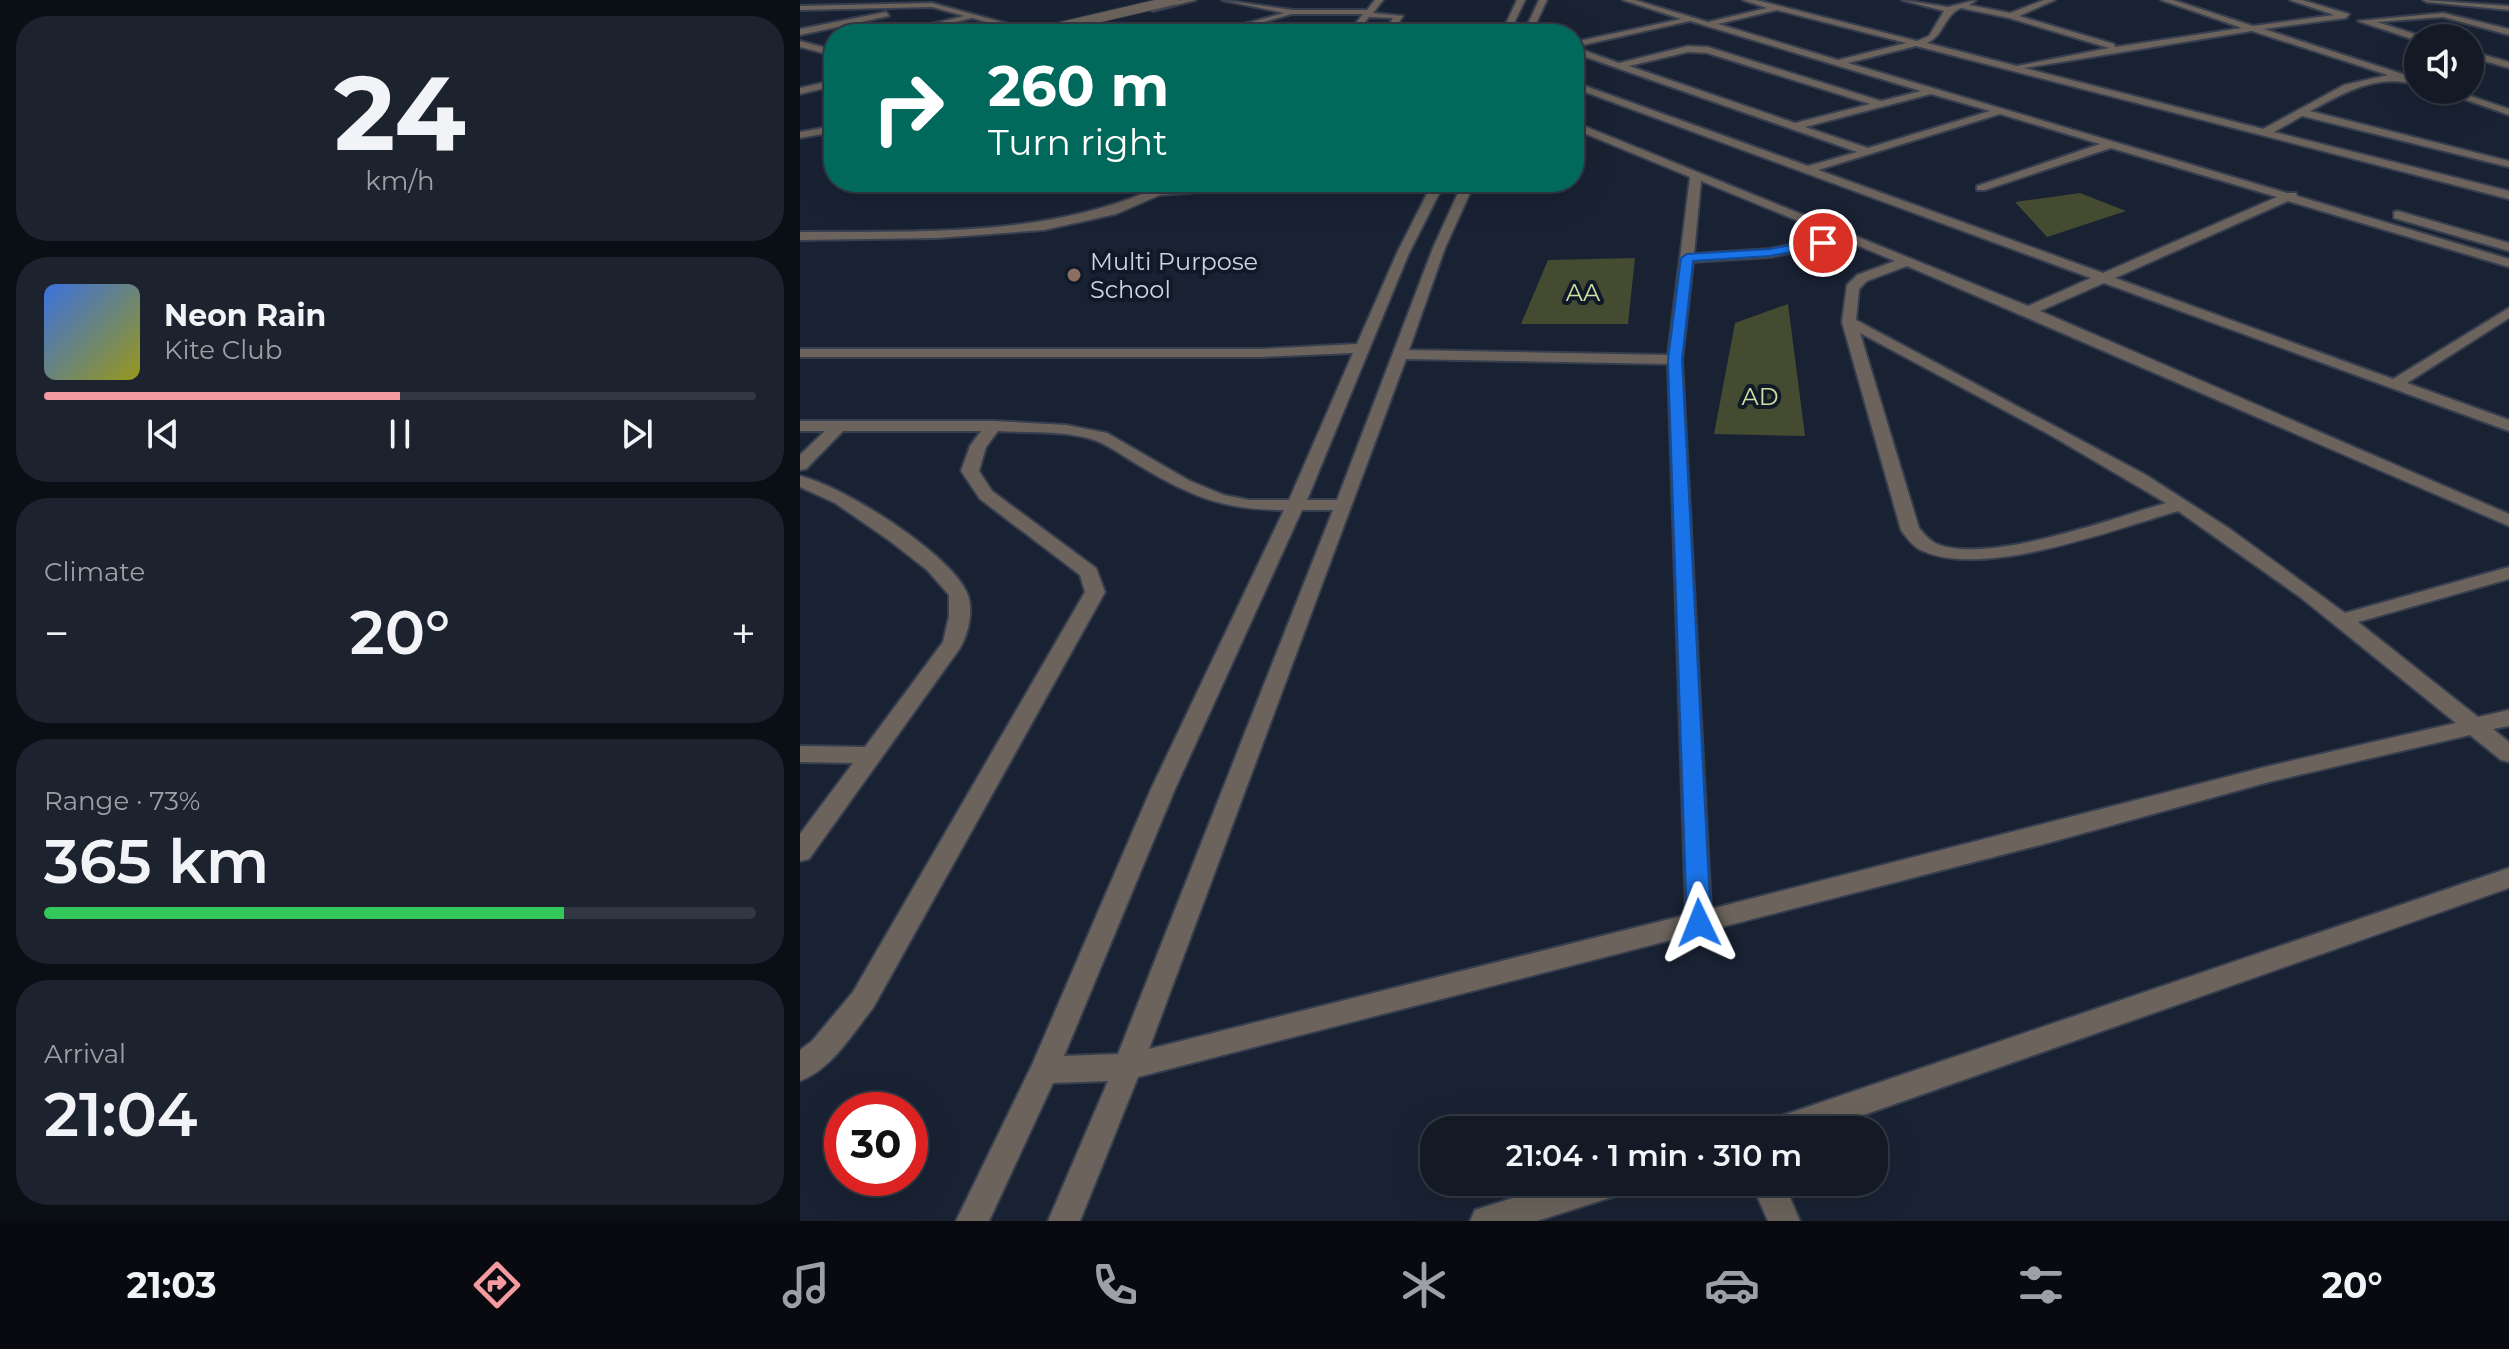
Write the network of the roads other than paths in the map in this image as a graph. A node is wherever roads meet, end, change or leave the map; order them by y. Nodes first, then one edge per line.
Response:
1 (842, 0) edge
2 (958, 0) edge
3 (1192, 0) edge
4 (1226, 0) edge
5 (1343, 0) edge
6 (1379, 0) edge
7 (1521, 0) edge
8 (1543, 0) edge
9 (1627, 0) edge
10 (1652, 0) edge
11 (1747, 0) edge
12 (1906, 0) edge
13 (1975, 0) edge
14 (2051, 0) edge
15 (2165, 0) edge
16 (2294, 0) edge
17 (2301, 0) edge
18 (2427, 0) edge
19 (1165, 1) edge
20 (1778, 4) edge
21 (932, 5) junction
22 (1961, 6) junction
23 (832, 7) junction
24 (800, 8) edge
25 (2509, 8) edge
26 (1949, 10) junction
27 (1293, 12) junction
28 (1368, 14) junction
29 (2011, 16) junction
30 (2346, 16) junction
31 (971, 17) junction
32 (1687, 20) junction
33 (1704, 20) junction
34 (1722, 21) junction
35 (2362, 21) junction
36 (839, 24) edge
37 (940, 24) edge
38 (998, 24) edge
39 (1064, 24) edge
40 (1064, 24) edge
41 (1080, 24) edge
42 (1248, 24) edge
43 (1360, 24) edge
44 (1394, 24) edge
45 (1510, 24) edge
46 (1532, 24) edge
47 (824, 27) edge
48 (2250, 29) junction
49 (800, 32) edge
50 (2509, 32) edge
51 (2404, 34) edge
52 (1919, 43) junction
53 (800, 44) edge
54 (1584, 45) edge
55 (2117, 48) junction
56 (822, 50) joint
57 (1584, 51) edge
58 (800, 55) edge
59 (2484, 58) edge
60 (1854, 60) junction
61 (2497, 62) junction
62 (1835, 64) junction
63 (2484, 64) edge
64 (1621, 65) junction
65 (2509, 65) edge
66 (2013, 67) junction
67 (2400, 76) junction
68 (2404, 76) edge
69 (2404, 77) edge
70 (824, 82) edge
71 (800, 88) edge
72 (1584, 89) edge
73 (1930, 91) junction
74 (1881, 104) junction
75 (2484, 104) edge
76 (2017, 106) junction
77 (1998, 112) junction
78 (2300, 112) junction
79 (2509, 112) edge
80 (1796, 126) junction
81 (1584, 129) edge
82 (824, 131) edge
83 (2267, 131) junction
84 (800, 135) edge
85 (2108, 145) junction
86 (1868, 152) junction
87 (2509, 164) edge
88 (1811, 169) junction
89 (1696, 176) junction
90 (1981, 188) dead end
91 (2304, 189) junction
92 (2506, 191) edge
93 (1158, 192) edge
94 (1434, 192) edge
95 (1464, 192) edge
96 (2288, 197) junction
97 (2333, 197) dead end
98 (2392, 214) dead end
99 (800, 236) edge
100 (1846, 238) junction
101 (2509, 247) edge
102 (1687, 258) junction
103 (1905, 262) junction
104 (2509, 263) edge
105 (2103, 279) junction
106 (2028, 311) junction
107 (2509, 312) edge
108 (1849, 322) junction
109 (1363, 348) junction
110 (800, 353) edge
111 (1400, 354) junction
112 (1675, 360) junction
113 (2397, 383) junction
114 (800, 426) edge
115 (839, 426) junction
116 (994, 426) junction
117 (2509, 426) edge
118 (800, 465) edge
119 (800, 481) edge
120 (2181, 504) junction
121 (1344, 505) junction
122 (1295, 506) junction
123 (2509, 521) edge
124 (2509, 573) edge
125 (2342, 620) junction
126 (2509, 718) edge
127 (2475, 727) junction
128 (800, 754) edge
129 (2509, 754) edge
130 (870, 755) junction
131 (800, 852) edge
132 (2509, 878) edge
133 (1699, 923) junction
134 (1128, 1067) junction
135 (800, 1068) edge
136 (1044, 1070) junction
137 (1821, 1116) edge
138 (1568, 1196) edge
139 (1773, 1196) edge
140 (972, 1221) edge
141 (1064, 1221) edge
142 (1486, 1221) edge
143 (1784, 1221) edge

1 - 23 street
2 - 21 street
3 - 19 street
4 - 27 street
5 - 27 street
6 - 28 street
7 - 45 street
8 - 46 street
9 - 32 street
10 - 33 street
11 - 20 street
12 - 26 street
13 - 22 street
14 - 29 street
15 - 48 street
16 - 17 street
16 - 30 street
18 - 25 street
19 - 39 street
19 - 40 street, bridge
19 - 41 street
20 - 34 street
20 - 52 street
21 - 23 street
21 - 31 street
21 - 36 street
22 - 26 street
22 - 29 street
23 - 24 street
26 - 52 street
27 - 28 street
27 - 42 street
28 - 43 street
28 - 44 street
29 - 55 street
30 - 35 street
30 - 48 street
31 - 37 street
31 - 38 street
32 - 33 street
32 - 54 street
33 - 34 street
33 - 62 street
34 - 60 street
35 - 50 street
35 - 51 street
47 - 49 street
48 - 55 street
48 - 67 street
52 - 60 street
52 - 66 street
53 - 56 street
55 - 66 street
56 - 58 street
57 - 64 street
59 - 61 street
60 - 62 street
60 - 76 street
61 - 63 street
61 - 65 street
62 - 73 street
64 - 74 street
64 - 80 street
66 - 83 street
67 - 68 street
67 - 69 street
67 - 78 street
70 - 71 street
72 - 88 street
73 - 74 street
73 - 77 street
74 - 80 street
75 - 79 street
76 - 77 street
76 - 91 street
77 - 85 street
77 - 86 street
78 - 83 street
78 - 87 street
80 - 86 street
81 - 89 street
82 - 84 street
83 - 92 street
85 - 90 street
85 - 96 street
86 - 88 street
88 - 105 street
89 - 100 street
89 - 102 street
91 - 96 street
91 - 97 street
93 - 99 street
94 - 109 street
95 - 111 street
96 - 104 street
96 - 105 street
98 - 101 street
100 - 102 street
100 - 103 street
102 - 112 street
103 - 106 street
103 - 108 street
105 - 106 street
105 - 113 street
106 - 123 street
107 - 113 street
108 - 120 street
108 - 120 street
109 - 110 street
109 - 122 street
111 - 112 street
111 - 121 street
112 - 133 street
113 - 117 street
114 - 115 street
115 - 116 street
115 - 118 street
116 - 122 street
116 - 135 street
119 - 130 street
120 - 125 street
121 - 122 street
121 - 134 street
122 - 136 street
124 - 125 street
125 - 127 street
126 - 127 street
127 - 129 street
127 - 133 street
128 - 130 street
130 - 131 street
132 - 137 street
133 - 134 street
134 - 136 street
134 - 141 street
136 - 140 street
138 - 142 street
139 - 143 street

